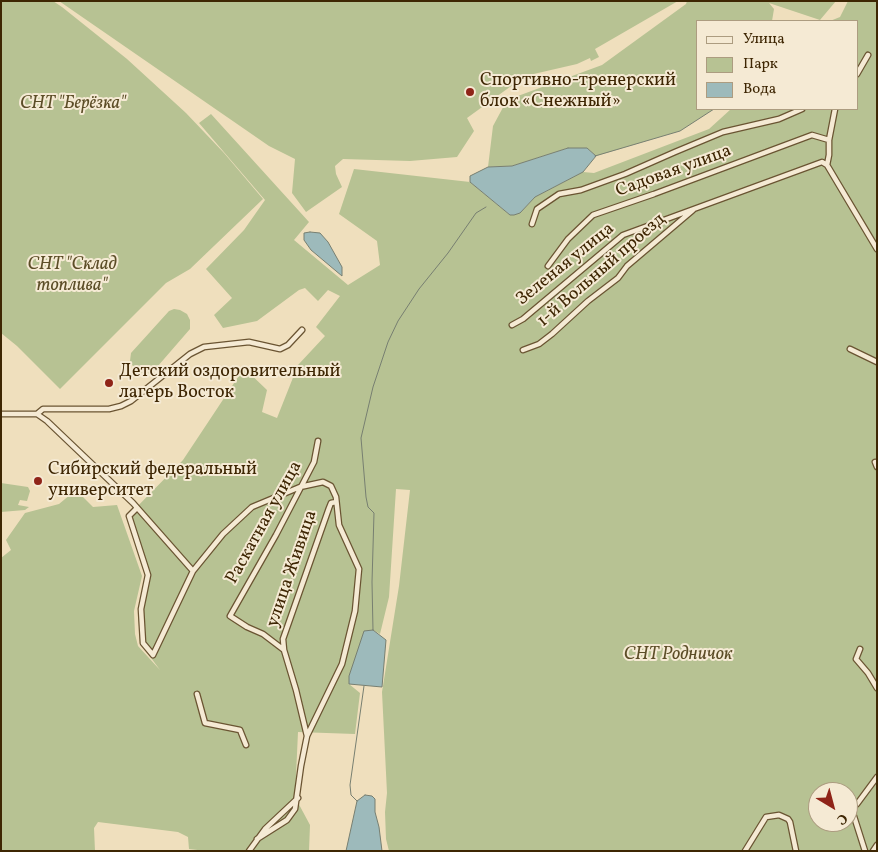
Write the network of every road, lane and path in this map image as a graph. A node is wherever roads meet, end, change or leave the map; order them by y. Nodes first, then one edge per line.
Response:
1 (868, 55) dead end
2 (858, 72) edge
3 (800, 110) edge
4 (835, 110) edge
5 (829, 140) junction
6 (827, 166) junction
7 (695, 208) junction
8 (532, 224) dead end
9 (877, 249) edge
10 (548, 266) dead end
11 (512, 325) dead end
12 (302, 330) dead end
13 (850, 349) dead end
14 (524, 350) dead end
15 (877, 362) edge
16 (1, 414) edge
17 (37, 414) junction
18 (318, 440) dead end
19 (300, 487) junction
20 (336, 502) junction
21 (137, 508) junction
22 (193, 571) junction
23 (860, 649) dead end
24 (284, 650) junction
25 (877, 688) edge
26 (196, 694) dead end
27 (307, 736) junction
28 (246, 745) dead end
29 (877, 777) edge
30 (298, 798) junction
31 (257, 839) junction
32 (877, 845) edge
33 (249, 851) edge
34 (745, 851) edge
35 (796, 851) edge
36 (865, 851) edge
37 (872, 851) edge

1 - 2 street
3 - 8 street
4 - 5 street
5 - 6 street
5 - 10 street, Садовая улица
6 - 7 street, Зеленая улица
6 - 9 street
7 - 11 street, Зеленая улица
7 - 14 street, 1-й Вольный проезд
12 - 17 street
13 - 15 street
16 - 17 street
17 - 21 street
18 - 19 street, Раскатная улица
19 - 20 street
19 - 22 street
19 - 24 street, Раскатная улица
20 - 24 street, улица Живица
20 - 27 street
21 - 22 street
21 - 22 street
23 - 25 street
24 - 27 street
26 - 28 street
27 - 30 street
29 - 36 street
30 - 31 street
30 - 31 street
31 - 33 street
32 - 37 street
34 - 35 street

